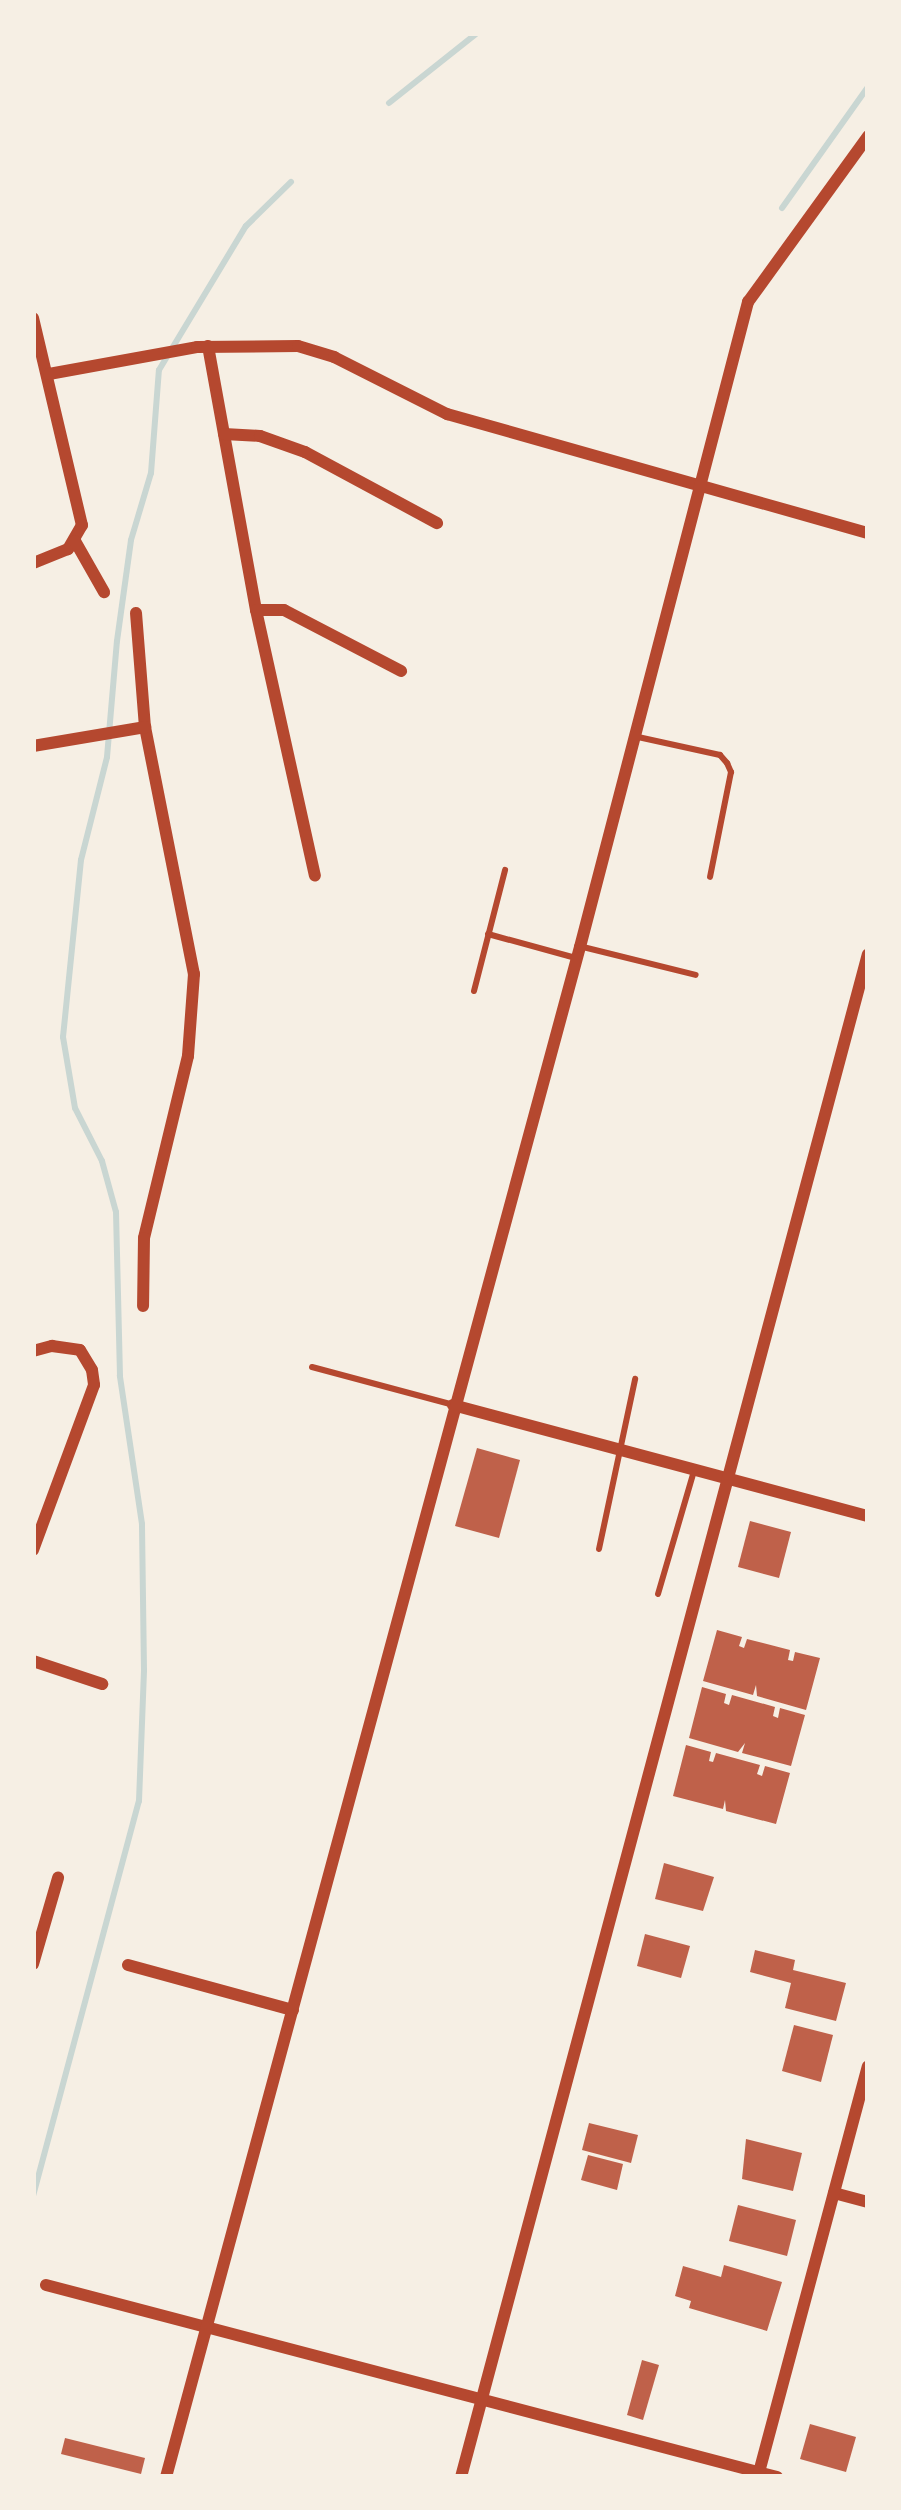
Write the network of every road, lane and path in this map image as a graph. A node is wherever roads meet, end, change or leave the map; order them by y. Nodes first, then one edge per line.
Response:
1 (868, 136) edge
2 (33, 318) edge
3 (202, 347) junction
4 (49, 374) junction
5 (224, 434) junction
6 (698, 489) junction
7 (437, 523) dead end
8 (868, 533) edge
9 (75, 541) junction
10 (33, 563) edge
11 (104, 592) dead end
12 (256, 610) junction
13 (136, 613) dead end
14 (401, 671) dead end
15 (145, 727) junction
16 (634, 736) junction
17 (33, 746) edge
18 (505, 870) dead end
19 (315, 876) dead end
20 (710, 877) dead end
21 (488, 934) junction
22 (578, 952) junction
23 (868, 954) edge
24 (696, 974) dead end
25 (474, 991) dead end
26 (143, 1306) dead end
27 (33, 1351) edge
28 (312, 1367) dead end
29 (635, 1379) dead end
30 (453, 1405) junction
31 (619, 1448) junction
32 (694, 1468) junction
33 (726, 1477) junction
34 (868, 1516) edge
35 (37, 1525) edge
36 (599, 1549) dead end
37 (33, 1550) edge
38 (658, 1594) dead end
39 (33, 1661) edge
40 (102, 1684) dead end
41 (58, 1878) dead end
42 (33, 1964) edge
43 (128, 1965) dead end
44 (293, 2010) junction
45 (868, 2066) edge
46 (834, 2193) junction
47 (868, 2202) edge
48 (46, 2285) dead end
49 (206, 2325) junction
50 (480, 2396) junction
51 (758, 2474) edge
52 (166, 2477) edge
53 (461, 2477) edge
54 (777, 2477) edge

1 - 6 street
2 - 4 street
3 - 4 street
3 - 5 street
3 - 6 street
4 - 9 street
5 - 7 street
5 - 12 street
6 - 8 street
6 - 16 street
9 - 10 street
9 - 11 street
12 - 14 street
12 - 19 street
13 - 15 street
15 - 17 street
15 - 26 street
16 - 20 lane
16 - 22 street
18 - 21 lane
21 - 22 lane
21 - 25 lane
22 - 24 lane
22 - 30 street
23 - 33 street
27 - 35 street
28 - 30 lane
29 - 31 lane
30 - 31 street
30 - 44 street
31 - 32 street
31 - 36 lane
32 - 33 street
32 - 38 lane
33 - 34 street
33 - 50 street
35 - 37 street
39 - 40 street
41 - 42 street
43 - 44 street
44 - 49 street
45 - 46 street
46 - 47 street
46 - 51 street
48 - 49 street
49 - 50 street
49 - 52 street
50 - 51 street
50 - 53 street
51 - 54 street

